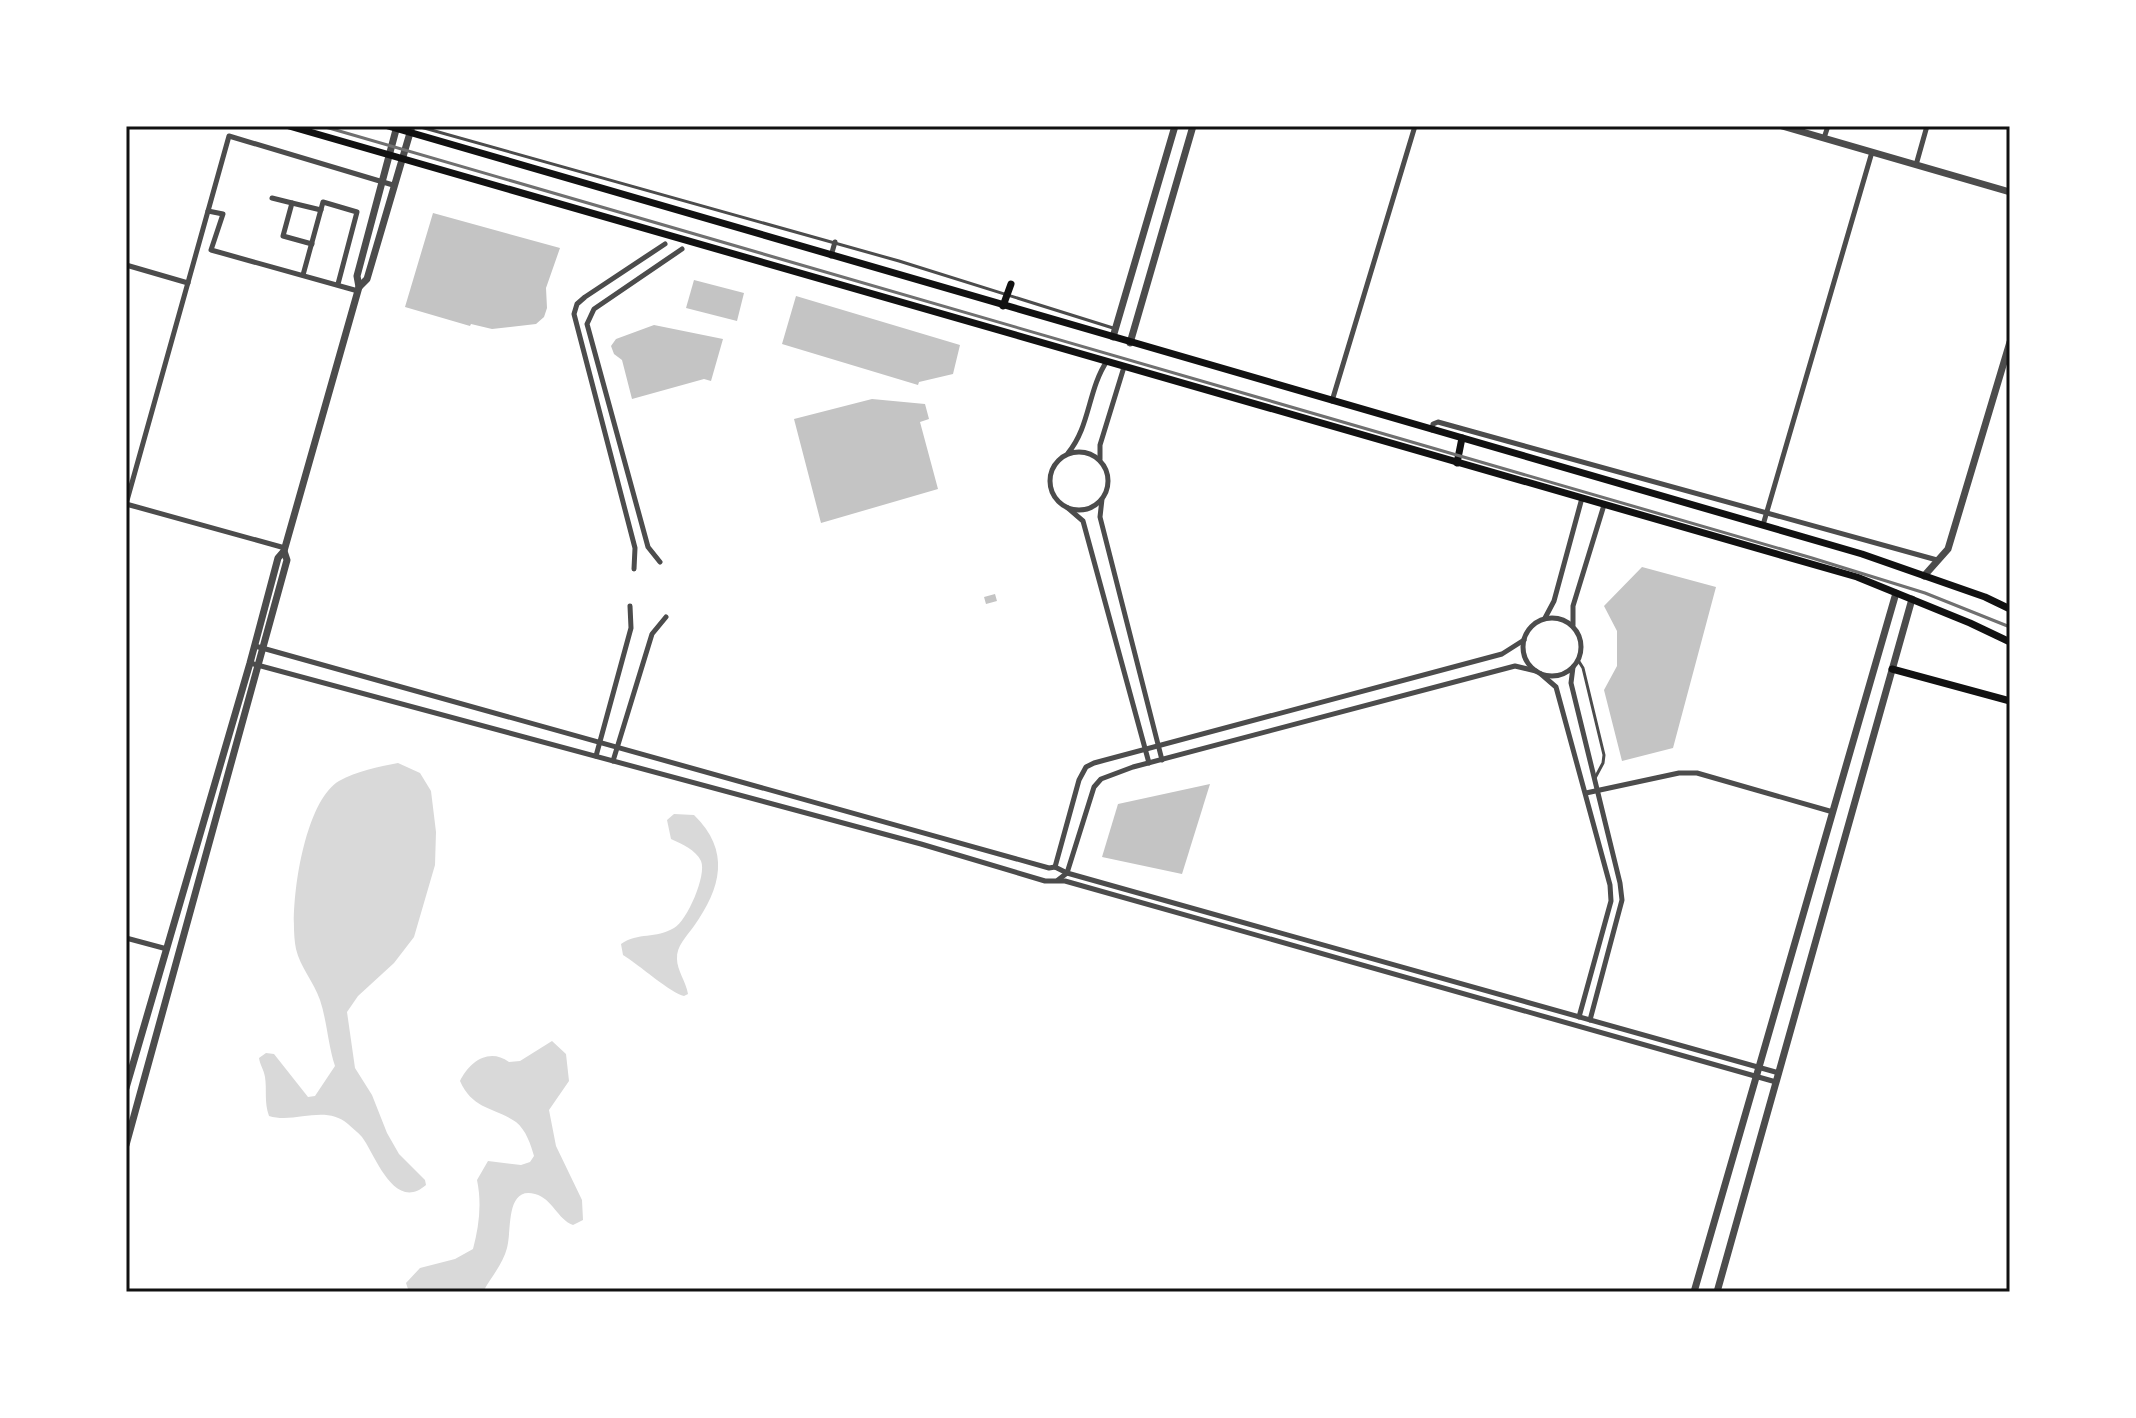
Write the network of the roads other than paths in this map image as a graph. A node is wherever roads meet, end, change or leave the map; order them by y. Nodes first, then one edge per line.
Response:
1 (289, 126) edge
2 (388, 126) edge
3 (1175, 126) edge
4 (1193, 126) edge
5 (1415, 126) edge
6 (1782, 126) edge
7 (1828, 126) edge
8 (1927, 126) edge
9 (397, 127) edge
10 (413, 128) edge
11 (1824, 138) junction
12 (1872, 152) junction
13 (389, 155) junction
14 (402, 158) junction
15 (1916, 165) junction
16 (381, 181) junction
17 (393, 185) junction
18 (2010, 192) edge
19 (272, 198) dead end
20 (292, 203) junction
21 (321, 210) junction
22 (208, 211) junction
23 (835, 242) junction
24 (312, 244) junction
25 (665, 244) dead end
26 (682, 249) dead end
27 (831, 256) junction
28 (126, 265) edge
29 (303, 275) junction
30 (188, 283) junction
31 (338, 284) junction
32 (1011, 284) dead end
33 (359, 289) junction
34 (1003, 306) junction
35 (1114, 333) junction
36 (2010, 342) edge
37 (1130, 343) junction
38 (1107, 361) junction
39 (1124, 367) junction
40 (1332, 401) junction
41 (1432, 430) junction
42 (1462, 438) junction
43 (1068, 453) junction
44 (1100, 460) junction
45 (1457, 463) junction
46 (1582, 498) junction
47 (1102, 499) junction
48 (126, 504) edge
49 (1604, 505) junction
50 (1068, 508) junction
51 (1767, 512) junction
52 (1763, 525) junction
53 (285, 549) junction
54 (1938, 560) junction
55 (660, 562) dead end
56 (634, 569) dead end
57 (1924, 576) junction
58 (1896, 593) junction
59 (1912, 599) junction
60 (630, 606) dead end
61 (2010, 609) edge
62 (666, 617) dead end
63 (1544, 619) junction
64 (1573, 626) junction
65 (1524, 640) junction
66 (2010, 642) edge
67 (259, 647) junction
68 (1578, 660) junction
69 (254, 664) junction
70 (1573, 667) junction
71 (1892, 669) junction
72 (1538, 672) junction
73 (2010, 701) edge
74 (599, 743) junction
75 (1159, 745) junction
76 (618, 748) junction
77 (1145, 748) junction
78 (596, 756) junction
79 (1162, 760) junction
80 (613, 761) junction
81 (1149, 763) junction
82 (1594, 779) junction
83 (1597, 789) junction
84 (1586, 793) junction
85 (1834, 812) junction
86 (1055, 867) junction
87 (1067, 873) junction
88 (1054, 881) junction
89 (126, 938) edge
90 (167, 949) junction
91 (1579, 1017) junction
92 (1590, 1020) junction
93 (1758, 1071) junction
94 (1779, 1073) junction
95 (1776, 1082) junction
96 (126, 1088) edge
97 (126, 1145) edge
98 (1694, 1292) edge
99 (1717, 1292) edge

1 - 13 main road
2 - 9 main road
3 - 35 street
4 - 37 street
5 - 40 street
6 - 11 street
7 - 11 street
8 - 15 street
9 - 10 main road
9 - 13 street
10 - 14 street
10 - 23 lane
10 - 27 main road
11 - 12 street
12 - 15 street
12 - 51 street
13 - 14 main road
13 - 16 street
14 - 17 street
14 - 38 main road
15 - 18 street
16 - 17 street
16 - 22 street
16 - 33 street
17 - 33 street
19 - 20 street
20 - 21 street
20 - 24 street
21 - 24 street
21 - 31 street
22 - 29 street
22 - 30 street
23 - 27 street
23 - 35 lane
24 - 29 street
25 - 56 street
26 - 55 street
27 - 34 main road
28 - 30 street
29 - 31 street
30 - 48 street
31 - 33 street
32 - 34 main road
33 - 53 street
34 - 35 main road
35 - 37 main road
36 - 54 street
37 - 40 main road
38 - 39 main road
38 - 43 street
39 - 44 street
39 - 45 main road
40 - 41 main road
41 - 42 main road
41 - 51 street
42 - 45 main road
42 - 52 main road
43 - 44 street
43 - 50 street
44 - 47 street
45 - 46 main road
46 - 49 main road
46 - 63 street
47 - 50 street
47 - 75 street
48 - 53 street
49 - 58 main road
49 - 64 street
50 - 77 street
51 - 52 street
51 - 54 street
52 - 57 main road
53 - 67 street
54 - 57 street
57 - 61 main road
58 - 59 main road
58 - 85 street
59 - 66 main road
59 - 71 street
60 - 74 street
62 - 76 street
63 - 64 street
63 - 65 street
64 - 68 street
65 - 72 street
65 - 75 street
67 - 69 street
67 - 74 street
68 - 70 street
68 - 82 lane
69 - 78 street
69 - 90 street
69 - 97 street
70 - 72 street
70 - 82 street
71 - 73 main road
71 - 94 street
72 - 79 street
72 - 84 street
74 - 76 street
74 - 78 street
75 - 77 street
75 - 79 street
76 - 80 street
76 - 86 street
77 - 81 street
77 - 86 street
78 - 80 street
79 - 81 street
80 - 88 street
81 - 87 street
82 - 83 street
83 - 84 street
83 - 85 street
83 - 92 street
84 - 91 street
85 - 93 street
86 - 87 street
87 - 88 street
87 - 91 street
88 - 93 street
89 - 90 street
90 - 96 street
91 - 92 street
92 - 93 street
93 - 94 street
93 - 95 street
93 - 98 street
94 - 95 street
95 - 99 street

